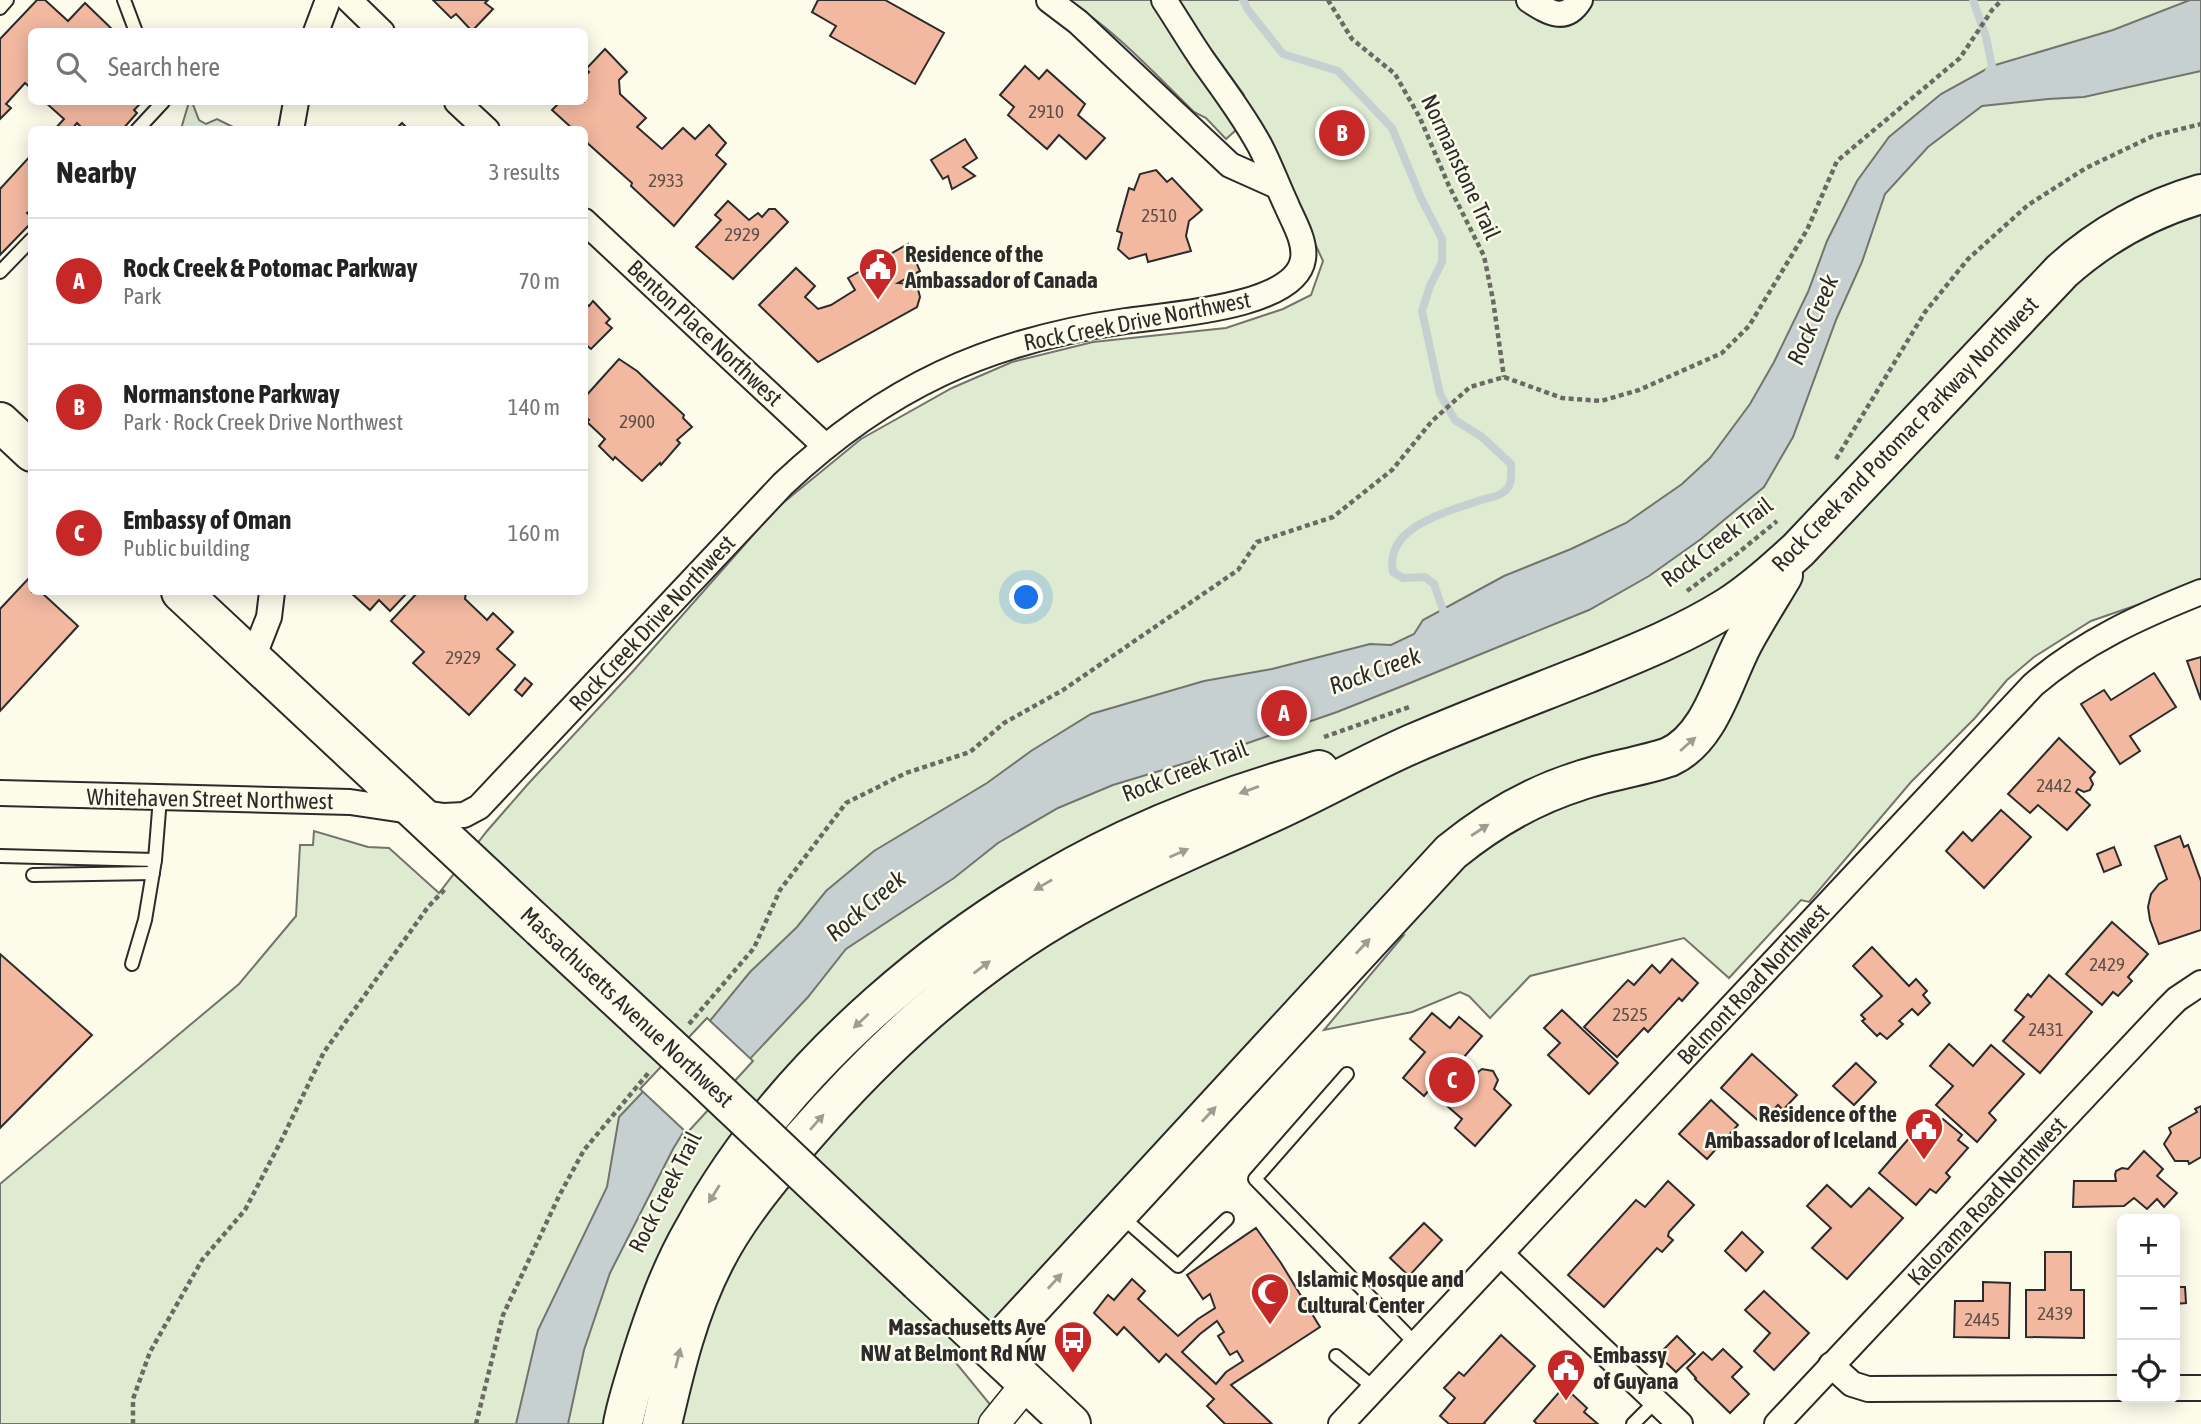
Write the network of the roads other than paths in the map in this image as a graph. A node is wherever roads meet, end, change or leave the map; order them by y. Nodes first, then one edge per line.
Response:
1 (7, 0) edge
2 (124, 0) edge
3 (328, 0) edge
4 (349, 0) edge
5 (1049, 0) edge
6 (1164, 0) edge
7 (1529, 0) edge
8 (1580, 0) edge
9 (0, 8) edge
10 (134, 28) edge
11 (318, 28) edge
12 (378, 28) edge
13 (160, 105) edge
14 (295, 105) edge
15 (460, 105) edge
16 (140, 126) edge
17 (292, 126) edge
18 (483, 126) edge
19 (1277, 186) junction
20 (2201, 194) edge
21 (588, 225) edge
22 (28, 243) edge
23 (0, 272) edge
24 (0, 422) edge
25 (825, 446) junction
26 (28, 448) edge
27 (1790, 533) junction
28 (2201, 592) edge
29 (184, 595) edge
30 (272, 595) edge
31 (253, 658) junction
32 (1409, 745) junction
33 (0, 793) edge
34 (160, 798) junction
35 (420, 813) junction
36 (0, 856) edge
37 (154, 867) junction
38 (33, 875) dead end
39 (132, 964) dead end
40 (2201, 983) edge
41 (1347, 1074) dead end
42 (1118, 1213) junction
43 (1227, 1219) dead end
44 (1500, 1254) junction
45 (1415, 1343) junction
46 (992, 1350) junction
47 (1336, 1356) dead end
48 (1830, 1365) junction
49 (1027, 1382) junction
50 (1374, 1388) junction
51 (2117, 1388) edge
52 (2180, 1388) edge
53 (2201, 1388) edge
54 (1656, 1401) junction
55 (623, 1424) edge
56 (662, 1424) edge
57 (994, 1424) edge
58 (1071, 1424) edge
59 (1341, 1424) edge
60 (1633, 1424) edge
61 (1680, 1424) edge
62 (1777, 1424) edge

1 - 9 lane
2 - 10 lane
3 - 11 street
4 - 12 street
5 - 19 street
6 - 19 street, Rock Creek Drive Northwest
7 - 8 street
13 - 16 lane
14 - 17 street
15 - 18 street
19 - 25 street, Rock Creek Drive Northwest
20 - 27 main road, Rock Creek and Potomac Parkway Northwest
21 - 25 street, Benton Place Northwest
22 - 23 lane
24 - 26 main road
25 - 35 street, Rock Creek Drive Northwest
27 - 32 main road, Rock Creek and Potomac Parkway Northwest
42 -> 27 main road
28 - 44 street, Belmont Road Northwest
29 - 31 main road, Massachusetts Avenue Northwest
30 - 31 street
31 - 35 main road, Massachusetts Avenue Northwest
32 -> 55 main road, Rock Creek and Potomac Parkway Northwest
56 -> 32 main road, Rock Creek and Potomac Parkway Northwest
33 - 34 street, Whitehaven Street Northwest
34 - 35 street, Whitehaven Street Northwest
34 - 37 lane
35 - 46 main road, Massachusetts Avenue Northwest, bridge
36 - 37 lane
37 - 38 lane
37 - 39 lane
40 - 48 street, Kalorama Road Northwest
41 - 45 lane
42 - 43 lane
46 -> 42 main road
44 - 45 street, Belmont Road Northwest
44 - 54 street
45 - 50 street, Belmont Road Northwest
46 - 49 main road, Massachusetts Avenue Northwest
47 - 50 lane
48 - 51 street
48 - 62 street, Kalorama Road Northwest
49 - 57 street
49 - 58 main road, Massachusetts Avenue Northwest
50 - 59 street, Belmont Road Northwest
52 - 53 street
54 - 60 lane
54 - 61 street

